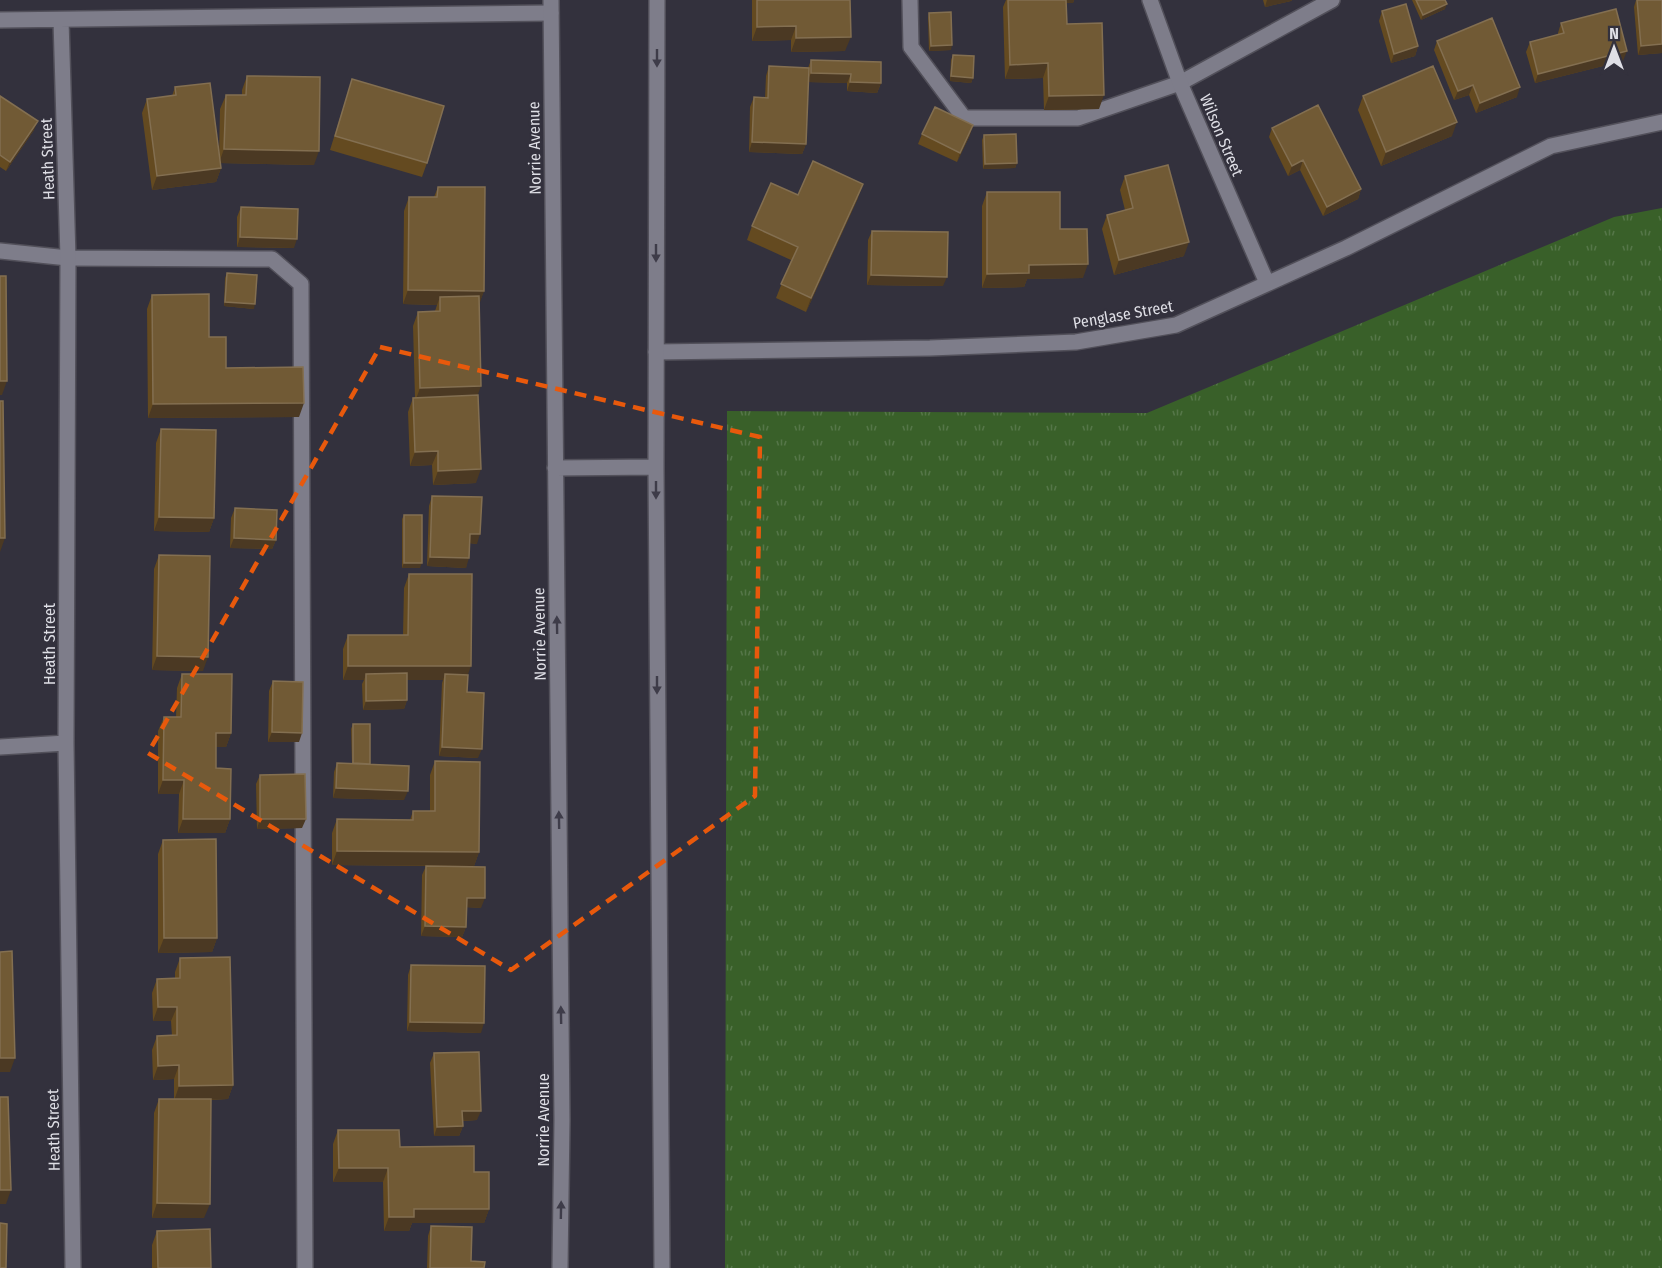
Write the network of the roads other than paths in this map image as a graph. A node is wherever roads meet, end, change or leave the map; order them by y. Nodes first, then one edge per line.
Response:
1 (657, 0) edge
2 (910, 0) edge
3 (1150, 0) edge
4 (1332, 0) edge
5 (551, 7) edge
6 (0, 20) edge
7 (61, 20) junction
8 (1180, 83) junction
9 (1662, 122) edge
10 (0, 251) edge
11 (68, 258) junction
12 (1267, 283) junction
13 (656, 352) junction
14 (656, 467) junction
15 (555, 468) junction
16 (66, 743) junction
17 (0, 747) edge
18 (73, 1268) edge
19 (305, 1268) edge
20 (560, 1268) edge
21 (662, 1268) edge

1 -> 13 street
2 - 8 street
3 - 8 street, Wilson Street
4 - 8 street
5 - 7 street
5 - 15 street, Norrie Avenue
6 - 7 street
7 - 11 street, Heath Street
8 - 12 street, Wilson Street
9 - 12 street, Penglase Street
10 - 11 street
11 - 16 street, Heath Street
11 - 19 street
12 - 13 street, Penglase Street
13 - 14 street
14 - 15 street
14 -> 21 street
20 -> 15 street, Norrie Avenue
16 - 17 street
16 - 18 street, Heath Street

